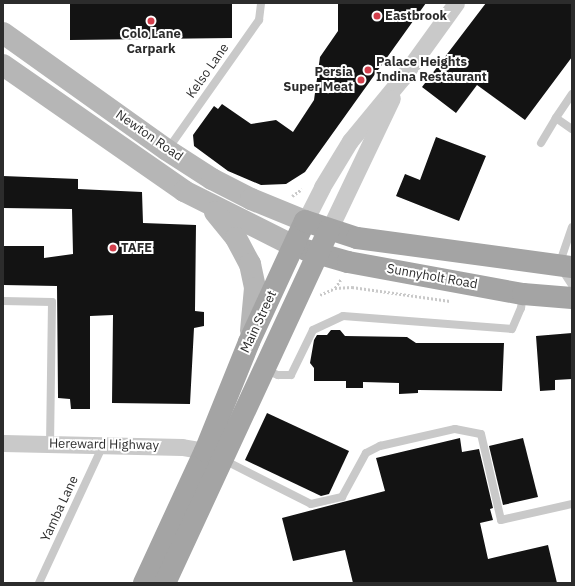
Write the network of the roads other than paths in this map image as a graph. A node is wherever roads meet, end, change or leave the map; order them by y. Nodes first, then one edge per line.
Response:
1 (261, 3) edge
2 (456, 3) edge
3 (3, 33) edge
4 (3, 65) edge
5 (402, 78) junction
6 (82, 88) junction
7 (572, 94) edge
8 (67, 110) junction
9 (556, 118) junction
10 (572, 129) edge
11 (541, 143) dead end
12 (167, 150) junction
13 (209, 205) junction
14 (306, 221) junction
15 (572, 227) edge
16 (329, 230) junction
17 (294, 246) junction
18 (319, 255) junction
19 (564, 261) edge
20 (572, 284) edge
21 (524, 294) junction
22 (572, 298) edge
23 (3, 301) edge
24 (249, 342) junction
25 (266, 370) junction
26 (3, 443) edge
27 (50, 444) junction
28 (103, 444) junction
29 (214, 455) junction
30 (572, 504) edge
31 (39, 583) edge
32 (144, 583) edge
33 (165, 583) edge

1 - 12 lane, Kelso Lane
2 - 5 street, Main Street
3 - 6 main road, Newton Road
4 - 8 main road, Newton Road
5 - 14 street, Main Street
5 - 16 street, Main Street
6 - 8 main road
6 - 12 main road, Newton Road
7 - 9 lane
8 - 13 main road, Newton Road
9 - 10 lane
9 - 11 lane
12 - 14 main road, Newton Road
13 - 17 main road, Newton Road
13 - 24 main road
14 - 16 main road, Sunnyholt Road
14 - 17 main road, Main Street
15 - 19 lane
16 - 18 main road, Main Street
16 - 19 main road, Sunnyholt Road
17 - 18 main road, Sunnyholt Road
17 - 24 main road, Main Street
18 - 21 main road, Sunnyholt Road
18 - 25 main road, Main Street
19 - 20 lane
21 - 22 main road, Sunnyholt Road
21 - 25 lane
23 - 27 lane
24 - 29 main road, Main Street
25 - 29 main road, Main Street
26 - 27 street, Hereward Highway
27 - 28 street, Hereward Highway
28 - 29 street, Hereward Highway
28 - 31 lane, Yamba Lane
29 - 30 lane
29 - 32 main road, Main Street
29 - 33 main road, Main Street

